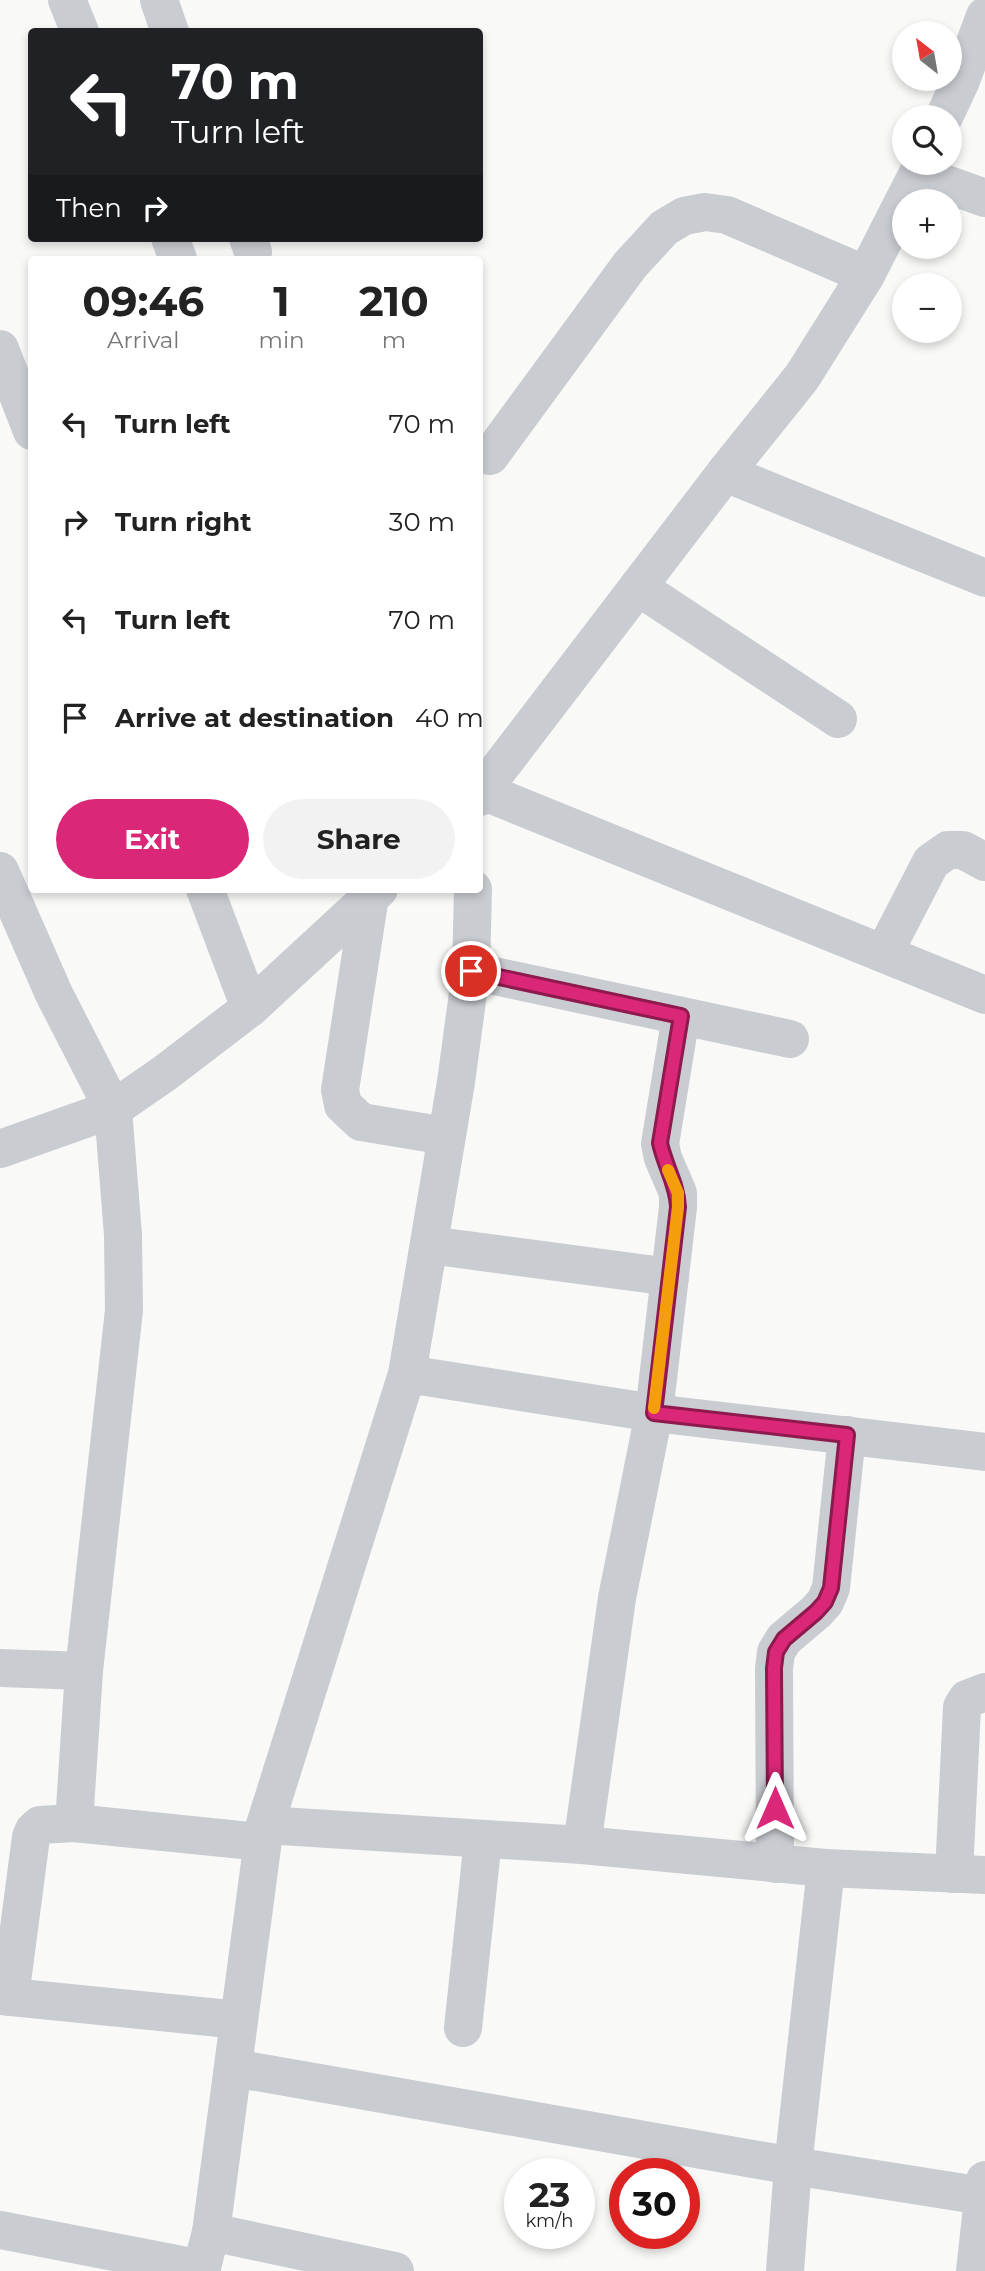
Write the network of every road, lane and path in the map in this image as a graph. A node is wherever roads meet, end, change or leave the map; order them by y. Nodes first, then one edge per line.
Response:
1 (66, 0) edge
2 (159, 0) edge
3 (985, 16) edge
4 (78, 28) edge
5 (169, 28) edge
6 (950, 105) edge
7 (917, 175) edge
8 (936, 175) edge
9 (985, 198) edge
10 (866, 275) junction
11 (10, 364) edge
12 (28, 419) edge
13 (490, 456) dead end
14 (725, 473) junction
15 (985, 578) edge
16 (638, 587) junction
17 (838, 719) dead end
18 (483, 791) edge
19 (483, 795) edge
20 (985, 862) edge
21 (0, 871) edge
22 (207, 893) edge
23 (375, 893) edge
24 (473, 893) edge
25 (884, 953) junction
26 (471, 971) junction
27 (985, 995) edge
28 (250, 1008) junction
29 (681, 1016) junction
30 (790, 1039) dead end
31 (113, 1109) junction
32 (446, 1136) junction
33 (0, 1149) edge
34 (429, 1245) junction
35 (670, 1277) junction
36 (407, 1374) junction
37 (654, 1413) junction
38 (847, 1435) junction
39 (985, 1452) edge
40 (0, 1668) edge
41 (85, 1671) junction
42 (985, 1692) edge
43 (74, 1823) junction
44 (263, 1834) junction
45 (483, 1839) junction
46 (582, 1845) junction
47 (775, 1864) junction
48 (826, 1868) junction
49 (970, 1875) edge
50 (5, 1996) edge
51 (239, 2020) junction
52 (463, 2028) dead end
53 (234, 2068) junction
54 (793, 2166) junction
55 (984, 2188) edge
56 (0, 2230) edge
57 (211, 2232) junction
58 (202, 2270) edge
59 (396, 2271) edge
60 (785, 2271) edge
61 (975, 2271) edge

1 - 4 street
2 - 5 street
3 - 6 street
7 - 10 street
8 - 9 street
10 - 13 street
10 - 14 street
11 - 12 street
14 - 15 street
14 - 16 street
16 - 17 street
16 - 18 street
19 - 25 street
20 - 25 street
21 - 31 street
22 - 28 street
23 - 28 street
23 - 32 street
24 - 26 street
25 - 27 street
26 - 29 street
26 - 32 street
28 - 31 street
29 - 30 street
29 - 35 street
31 - 33 street
31 - 41 street
32 - 34 street
34 - 35 street
34 - 36 street
35 - 37 street
36 - 37 street
36 - 44 street
37 - 38 street
37 - 46 street
38 - 39 street
38 - 47 street
40 - 41 street
41 - 43 street
42 - 49 street
43 - 44 street
43 - 50 street
44 - 45 street
44 - 51 street
45 - 46 street
45 - 52 street
46 - 47 street
47 - 48 street
48 - 49 street
48 - 54 street
50 - 51 street
51 - 53 street
53 - 54 street
53 - 57 street
54 - 55 street
54 - 60 street
55 - 61 street
56 - 58 street
57 - 58 street
57 - 59 street

